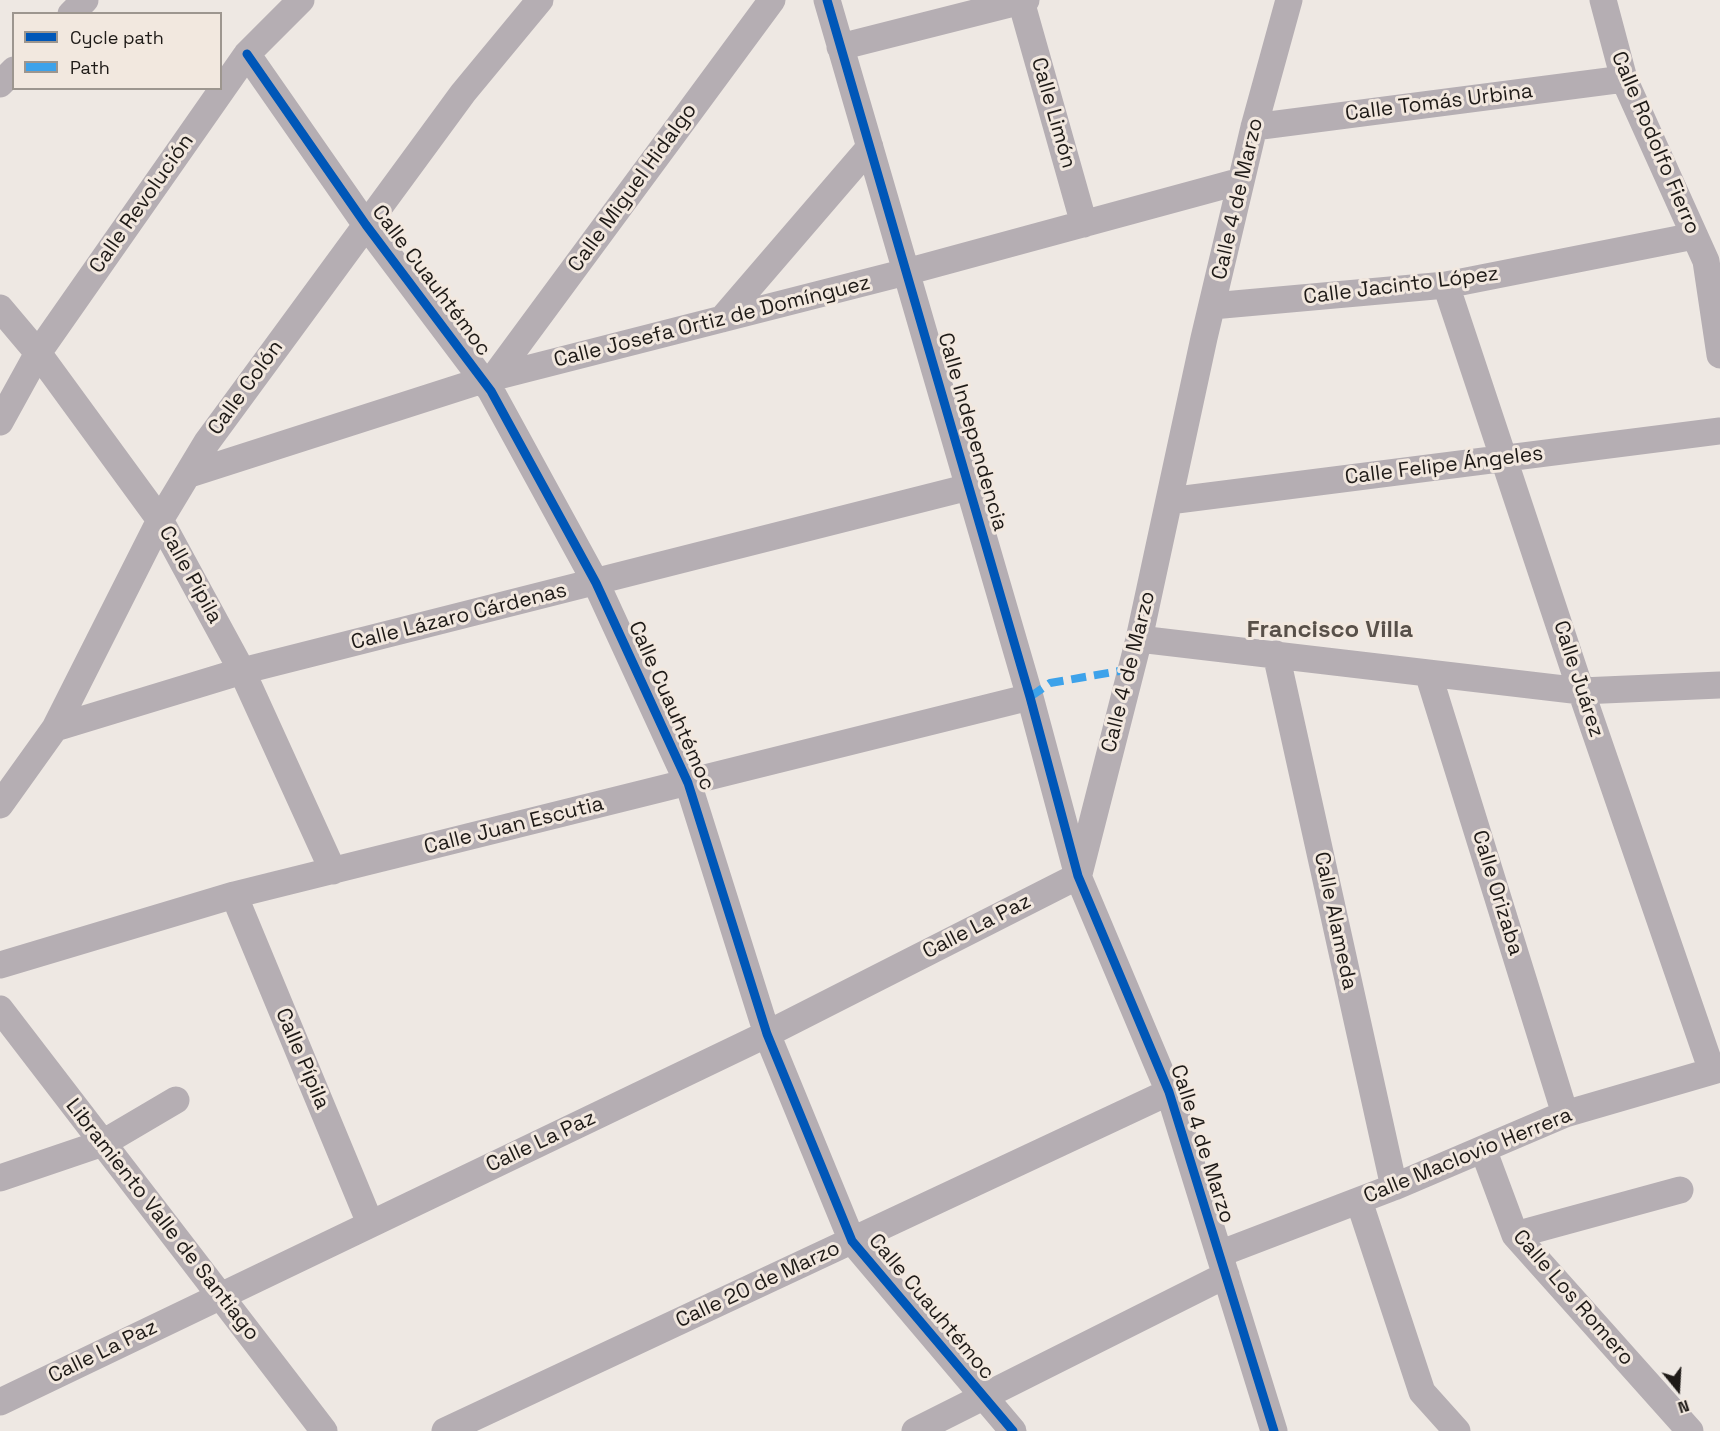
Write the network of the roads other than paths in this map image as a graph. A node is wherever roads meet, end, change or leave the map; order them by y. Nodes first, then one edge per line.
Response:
1 (85, 0) edge
2 (301, 0) edge
3 (540, 0) edge
4 (772, 0) edge
5 (826, 0) edge
6 (1289, 0) edge
7 (1603, 0) edge
8 (1024, 1) edge
9 (73, 12) edge
10 (840, 47) junction
11 (247, 54) junction
12 (12, 72) edge
13 (1624, 78) junction
14 (0, 84) edge
15 (222, 90) edge
16 (222, 90) edge
17 (1254, 127) junction
18 (870, 147) junction
19 (1241, 181) junction
20 (1084, 224) junction
21 (366, 225) junction
22 (1694, 236) junction
23 (906, 273) junction
24 (1446, 285) junction
25 (1212, 306) junction
26 (0, 308) edge
27 (722, 319) junction
28 (38, 353) junction
29 (1720, 355) edge
30 (489, 378) junction
31 (0, 422) edge
32 (1720, 431) edge
33 (1505, 459) junction
34 (186, 475) junction
35 (969, 487) junction
36 (1169, 501) junction
37 (160, 520) junction
38 (596, 583) junction
39 (1139, 639) junction
40 (1276, 654) junction
41 (242, 671) junction
42 (1428, 673) junction
43 (1720, 685) edge
44 (1581, 691) junction
45 (1030, 697) junction
46 (55, 728) junction
47 (688, 783) junction
48 (0, 805) edge
49 (333, 871) junction
50 (1078, 876) junction
51 (234, 895) junction
52 (0, 964) edge
53 (0, 1009) edge
54 (767, 1034) junction
55 (1716, 1070) edge
56 (1169, 1092) junction
57 (176, 1100) dead end
58 (1565, 1114) junction
59 (103, 1143) junction
60 (1483, 1149) junction
61 (0, 1178) edge
62 (1394, 1187) junction
63 (1680, 1190) dead end
64 (1359, 1201) junction
65 (370, 1223) junction
66 (1515, 1236) junction
67 (852, 1241) junction
68 (1222, 1264) junction
69 (220, 1295) junction
70 (984, 1398) junction
71 (0, 1402) edge
72 (324, 1431) edge
73 (445, 1431) edge
74 (915, 1431) edge
75 (1013, 1431) edge
76 (1274, 1431) edge
77 (1457, 1431) edge
78 (1690, 1431) edge

1 - 9 street
2 - 11 street, Calle Revolución
3 - 21 street, Calle Colón
4 - 30 street, Calle Miguel Hidalgo
5 - 10 street, Calle Independencia
6 - 17 street, Calle 4 de Marzo
7 - 13 street, Calle Rodolfo Fierro
8 - 10 street
8 - 20 street, Calle Limón
10 - 18 street, Calle Independencia
11 - 16 street, Calle Revolución
11 - 21 street, Calle Cuauhtémoc
12 - 14 street
13 - 17 street, Calle Tomás Urbina
13 - 22 street, Calle Rodolfo Fierro
15 - 28 street, Calle Revolución
17 - 19 street, Calle 4 de Marzo
18 - 23 street, Calle Independencia
18 - 27 street
19 - 20 street, Calle Josefa Ortiz de Domínguez
19 - 25 street, Calle 4 de Marzo
20 - 23 street, Calle Josefa Ortiz de Domínguez
21 - 30 street, Calle Cuauhtémoc
21 - 34 street, Calle Colón
22 - 24 street, Calle Jacinto López
22 - 29 street, Calle Rodolfo Fierro
23 - 27 street, Calle Josefa Ortiz de Domínguez
23 - 35 street, Calle Independencia
24 - 25 street, Calle Jacinto López
24 - 33 street, Calle Juárez
25 - 36 street, Calle 4 de Marzo
26 - 28 street, Calle Pípila
27 - 30 street, Calle Josefa Ortiz de Domínguez
28 - 31 street, Calle Revolución
28 - 37 street, Calle Pípila
30 - 34 street, Calle Josefa Ortiz de Domínguez
30 - 38 street, Calle Cuauhtémoc
32 - 33 street, Calle Felipe Ángeles
33 - 36 street, Calle Felipe Ángeles
33 - 44 street, Calle Juárez
34 - 37 street, Calle Colón
35 - 38 street, Calle Lázaro Cárdenas
35 - 45 street, Calle Independencia
36 - 39 street, Calle 4 de Marzo
37 - 41 street, Calle Pípila
37 - 46 street, Calle Colón
38 - 41 street, Calle Lázaro Cárdenas
38 - 47 street, Calle Cuauhtémoc
39 - 40 street
39 - 50 street, Calle 4 de Marzo
40 - 42 street
40 - 62 street, Calle Alameda
41 - 46 street, Calle Lázaro Cárdenas
41 - 49 street, Calle Pípila
42 - 44 street
42 - 58 street, Calle Orizaba
43 - 44 street
44 - 55 street, Calle Juárez
45 - 47 street, Calle Juan Escutia
45 - 50 street, Calle Independencia
46 - 48 street, Calle Colón
47 - 49 street, Calle Juan Escutia
47 - 54 street, Calle Cuauhtémoc
49 - 51 street, Calle Juan Escutia
50 - 54 street, Calle La Paz
50 - 56 street, Calle 4 de Marzo
51 - 52 street, Calle Juan Escutia
51 - 65 street, Calle Pípila
53 - 59 street, Libramiento Valle de Santiago
54 - 65 street, Calle La Paz
54 - 67 street, Calle Cuauhtémoc
55 - 58 street, Calle Maclovio Herrera
56 - 67 street, Calle 20 de Marzo
56 - 68 street, Calle 4 de Marzo
57 - 59 street
58 - 60 street, Calle Maclovio Herrera
59 - 61 street
59 - 69 street, Libramiento Valle de Santiago
60 - 62 street, Calle Maclovio Herrera
60 - 66 street, Calle Los Romero
62 - 64 street, Calle Maclovio Herrera
63 - 66 street
64 - 68 street, Calle Maclovio Herrera
64 - 77 street
65 - 69 street, Calle La Paz
66 - 78 street, Calle Los Romero
67 - 70 street, Calle Cuauhtémoc
67 - 73 street, Calle 20 de Marzo
68 - 70 street, Calle Maclovio Herrera
68 - 76 street, Calle 4 de Marzo
69 - 71 street, Calle La Paz
69 - 72 street, Libramiento Valle de Santiago
70 - 74 street, Calle Maclovio Herrera
70 - 75 street, Calle Cuauhtémoc

